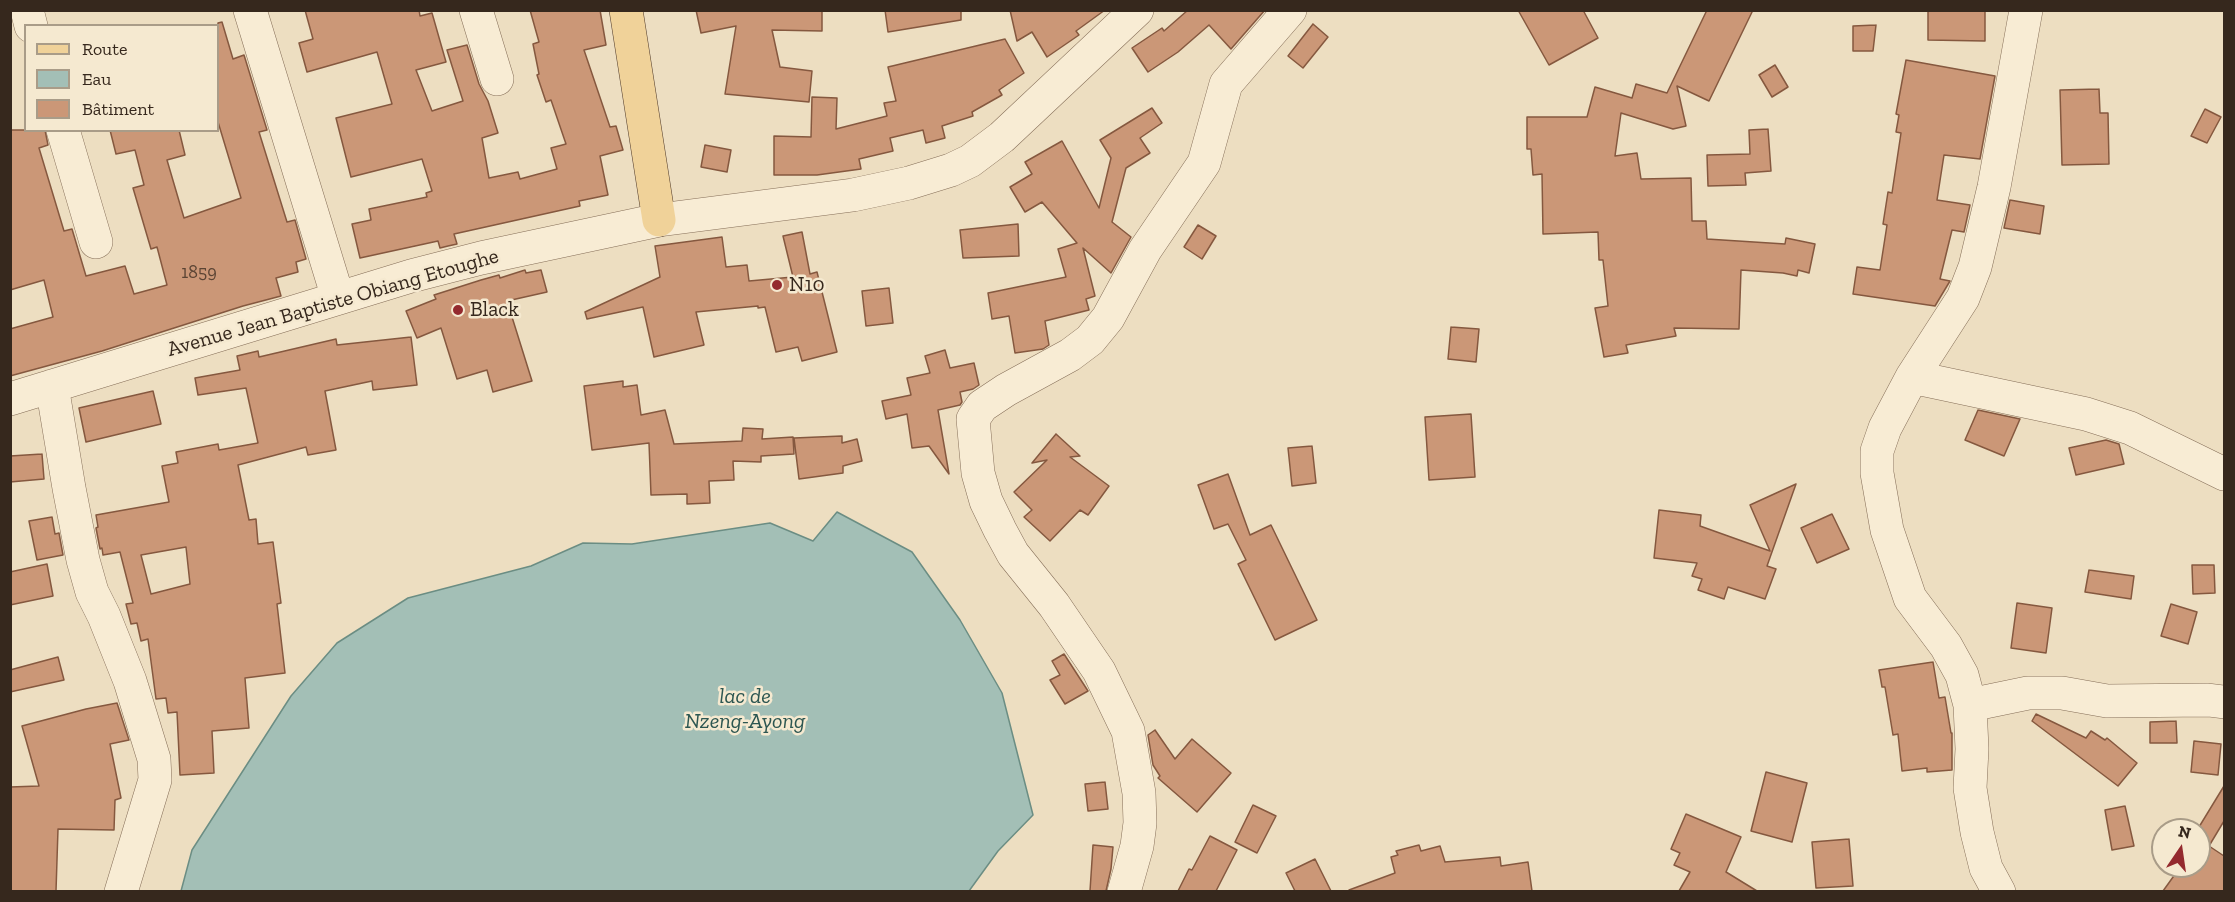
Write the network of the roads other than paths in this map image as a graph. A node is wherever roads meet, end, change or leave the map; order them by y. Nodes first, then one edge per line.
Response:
1 (250, 10) edge
2 (476, 10) edge
3 (626, 10) edge
4 (1137, 10) edge
5 (1290, 10) edge
6 (2026, 10) edge
7 (497, 79) dead end
8 (64, 132) edge
9 (659, 220) junction
10 (96, 242) dead end
11 (338, 298) junction
12 (1912, 377) junction
13 (52, 386) junction
14 (10, 399) edge
15 (2224, 474) edge
16 (2224, 702) edge
17 (1970, 705) junction
18 (121, 891) edge
19 (1124, 891) edge
20 (1999, 891) edge

1 - 11 street
2 - 7 street
3 - 9 main road
4 - 9 street, Avenue Jean Baptiste Obiang Etoughe
5 - 19 street
6 - 12 street
8 - 10 street
9 - 11 street, Avenue Jean Baptiste Obiang Etoughe
11 - 13 street, Avenue Jean Baptiste Obiang Etoughe
12 - 15 street
12 - 17 street
13 - 14 street, Avenue Jean Baptiste Obiang Etoughe
13 - 18 street
16 - 17 street
17 - 20 street

